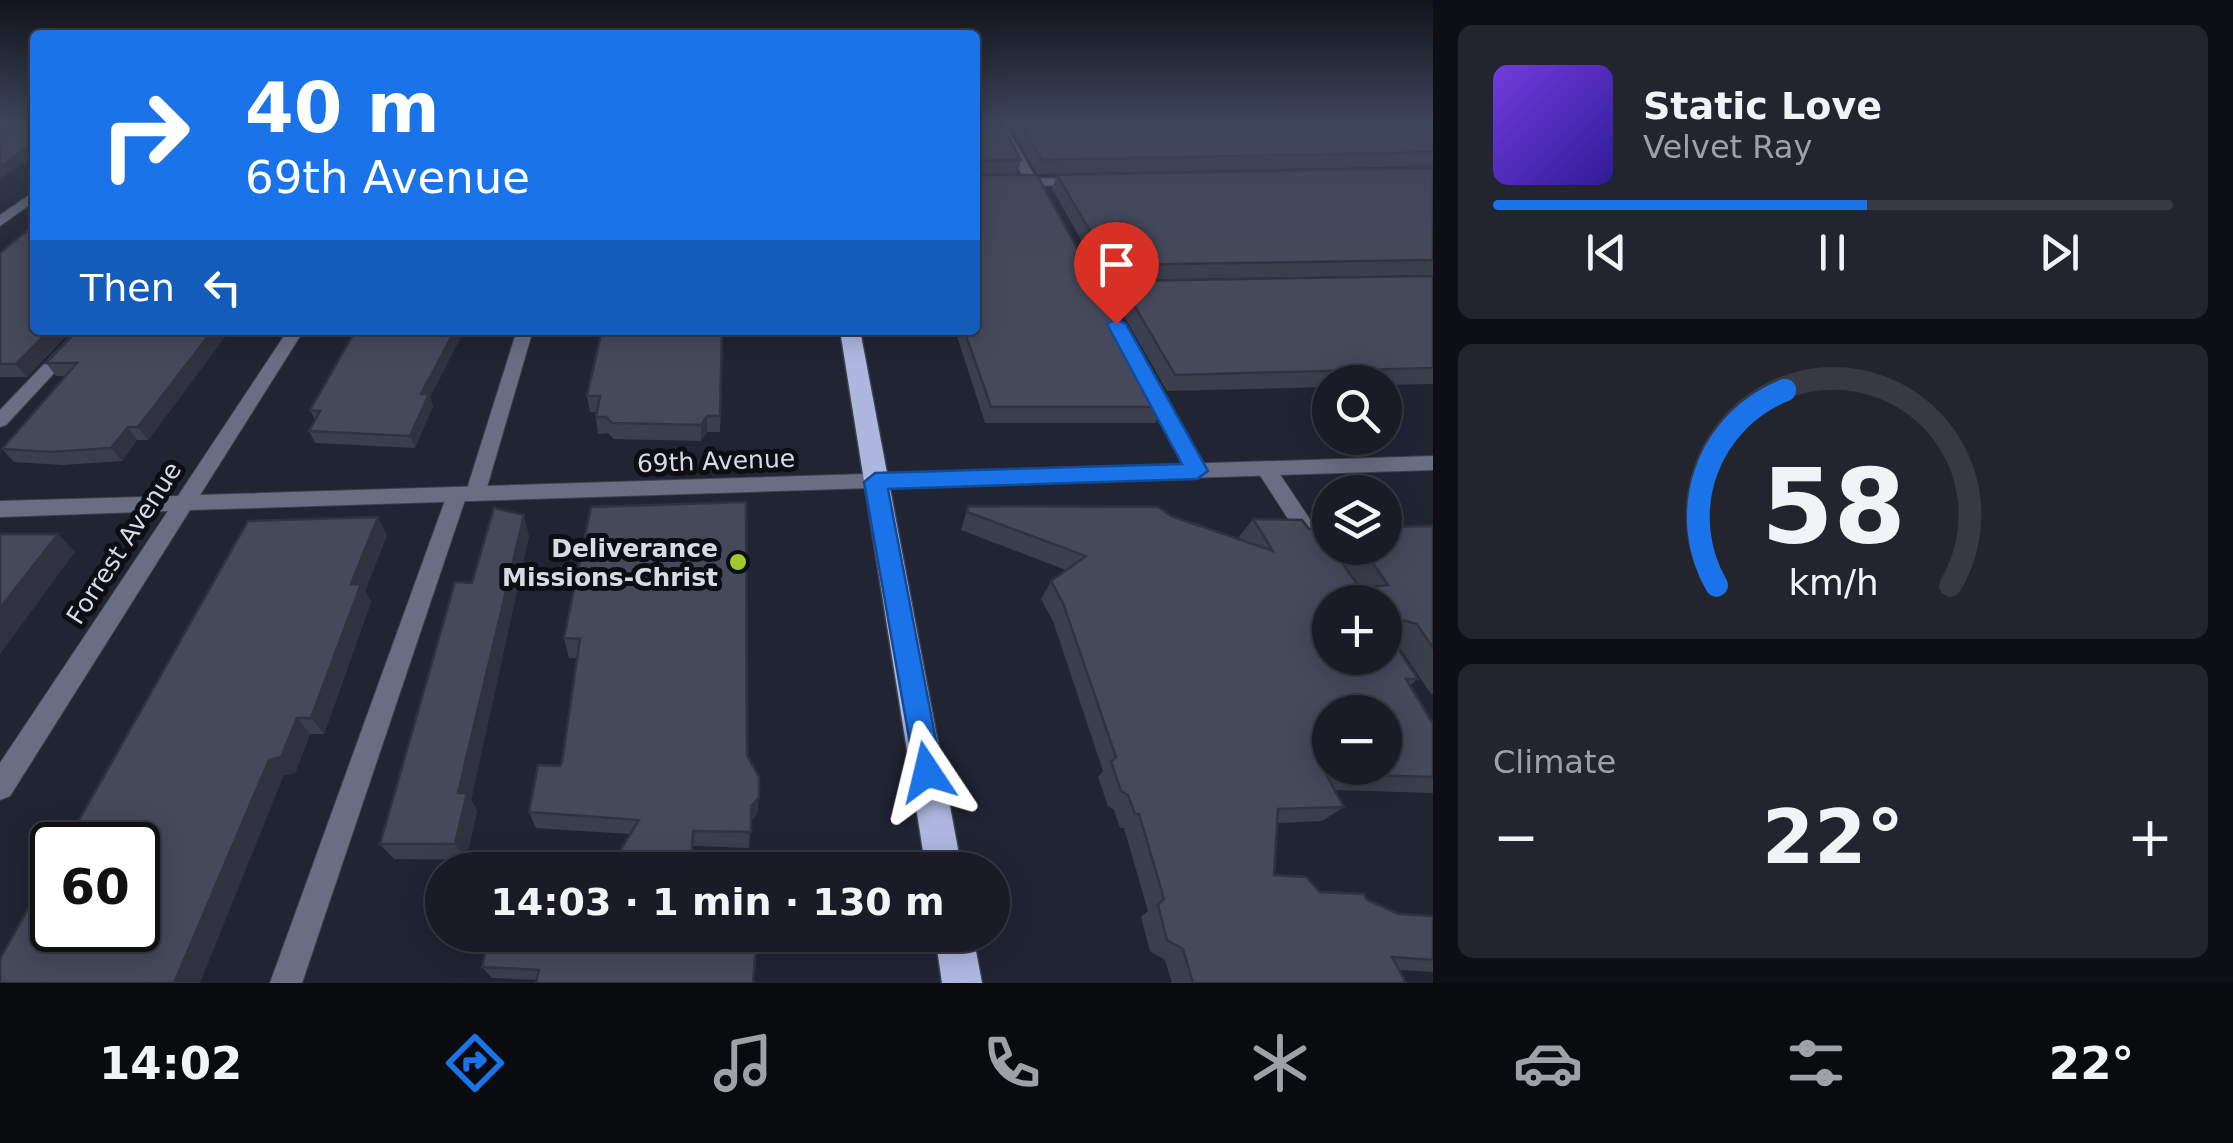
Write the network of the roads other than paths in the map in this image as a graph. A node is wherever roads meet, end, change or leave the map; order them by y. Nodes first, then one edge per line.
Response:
1 (1026, 167) edge
2 (1098, 180) edge
3 (980, 183) edge
4 (1039, 187) junction
5 (30, 199) edge
6 (0, 222) edge
7 (1157, 288) edge
8 (1107, 306) edge
9 (81, 335) edge
10 (293, 335) edge
11 (523, 335) edge
12 (851, 335) edge
13 (1145, 376) edge
14 (0, 421) edge
15 (1433, 463) edge
16 (1266, 469) junction
17 (1197, 471) junction
18 (875, 482) junction
19 (466, 494) junction
20 (183, 503) junction
21 (0, 509) edge
22 (1312, 539) edge
23 (0, 787) edge
24 (941, 852) edge
25 (957, 952) edge
26 (286, 983) edge
27 (962, 983) edge

1 - 4 street
2 - 4 street
3 - 4 street
5 - 6 street
7 - 8 street
9 - 14 street
10 - 20 street, Forrest Avenue
11 - 19 street
12 - 18 main road
13 - 17 street
15 - 16 street, 69th Avenue
16 - 17 street, 69th Avenue
16 - 22 street
17 - 18 street, 69th Avenue
18 - 19 street, 69th Avenue
18 - 24 main road
19 - 20 street, 69th Avenue
19 - 26 street
20 - 21 street, 69th Avenue
20 - 23 street, Forrest Avenue
25 - 27 main road

